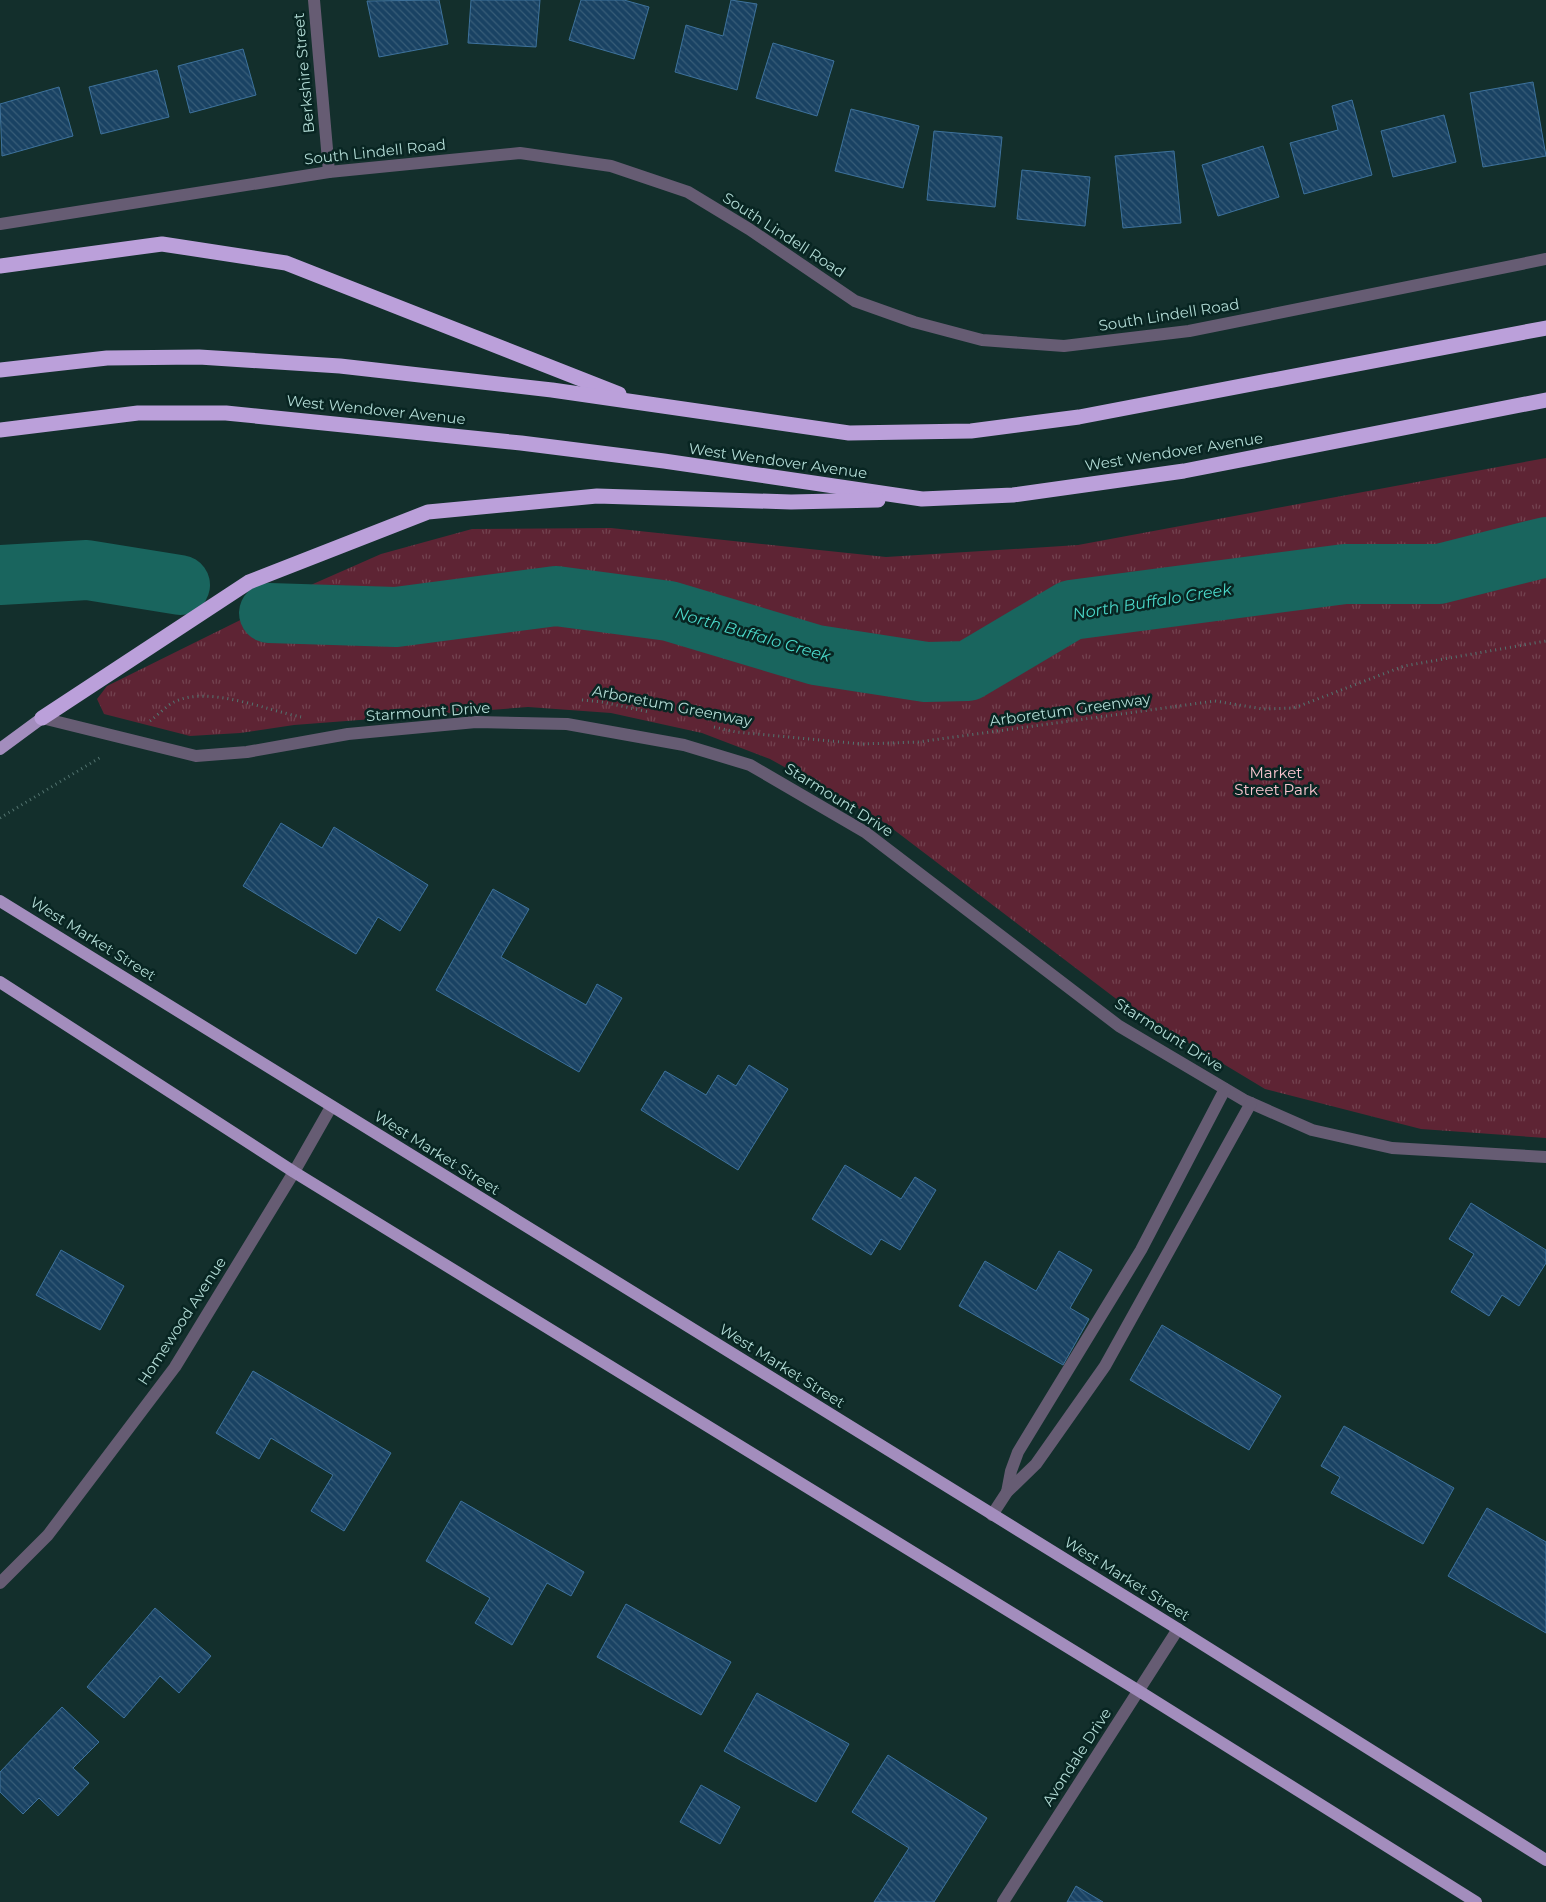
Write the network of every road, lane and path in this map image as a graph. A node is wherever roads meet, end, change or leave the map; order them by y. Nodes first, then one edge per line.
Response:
1 (314, 0) edge
2 (329, 172) junction
3 (0, 224) edge
4 (1546, 259) edge
5 (0, 266) edge
6 (1546, 328) edge
7 (0, 370) edge
8 (1546, 400) edge
9 (646, 404) junction
10 (0, 430) edge
11 (922, 499) junction
12 (1546, 641) edge
13 (575, 700) dead end
14 (650, 712) dead end
15 (303, 717) dead end
16 (42, 718) junction
17 (707, 725) dead end
18 (129, 738) junction
19 (0, 749) edge
20 (0, 818) edge
21 (0, 900) edge
22 (0, 982) edge
23 (1225, 1089) junction
24 (1251, 1103) junction
25 (332, 1107) junction
26 (1546, 1158) edge
27 (294, 1172) junction
28 (1007, 1492) junction
29 (992, 1515) junction
30 (0, 1583) edge
31 (1178, 1629) junction
32 (1139, 1692) junction
33 (1546, 1860) edge
34 (1003, 1902) edge
35 (1476, 1902) edge

1 - 2 street, Berkshire Street
2 - 3 street, South Lindell Road
2 - 4 street, South Lindell Road
5 - 9 highway
6 - 9 highway
7 - 9 highway
8 - 11 highway, West Wendover Avenue
10 - 11 highway, West Wendover Avenue
11 - 16 highway
12 - 17 path, Arboretum Greenway
13 - 14 path, Arboretum Greenway
15 - 18 path
16 - 18 street, Starmount Drive
16 - 19 main road
18 - 20 path
18 - 23 street, Starmount Drive
21 - 25 main road, West Market Street
22 - 27 main road
23 - 24 street, Starmount Drive
23 - 28 street
24 - 26 street, Starmount Drive
24 - 28 street
25 - 27 street, Homewood Avenue
25 - 29 main road, West Market Street
27 - 30 street, Homewood Avenue
27 - 32 main road
28 - 29 street
29 - 31 main road, West Market Street
31 - 32 street, Avondale Drive
31 - 33 main road, West Market Street
32 - 34 street, Avondale Drive
32 - 35 main road

